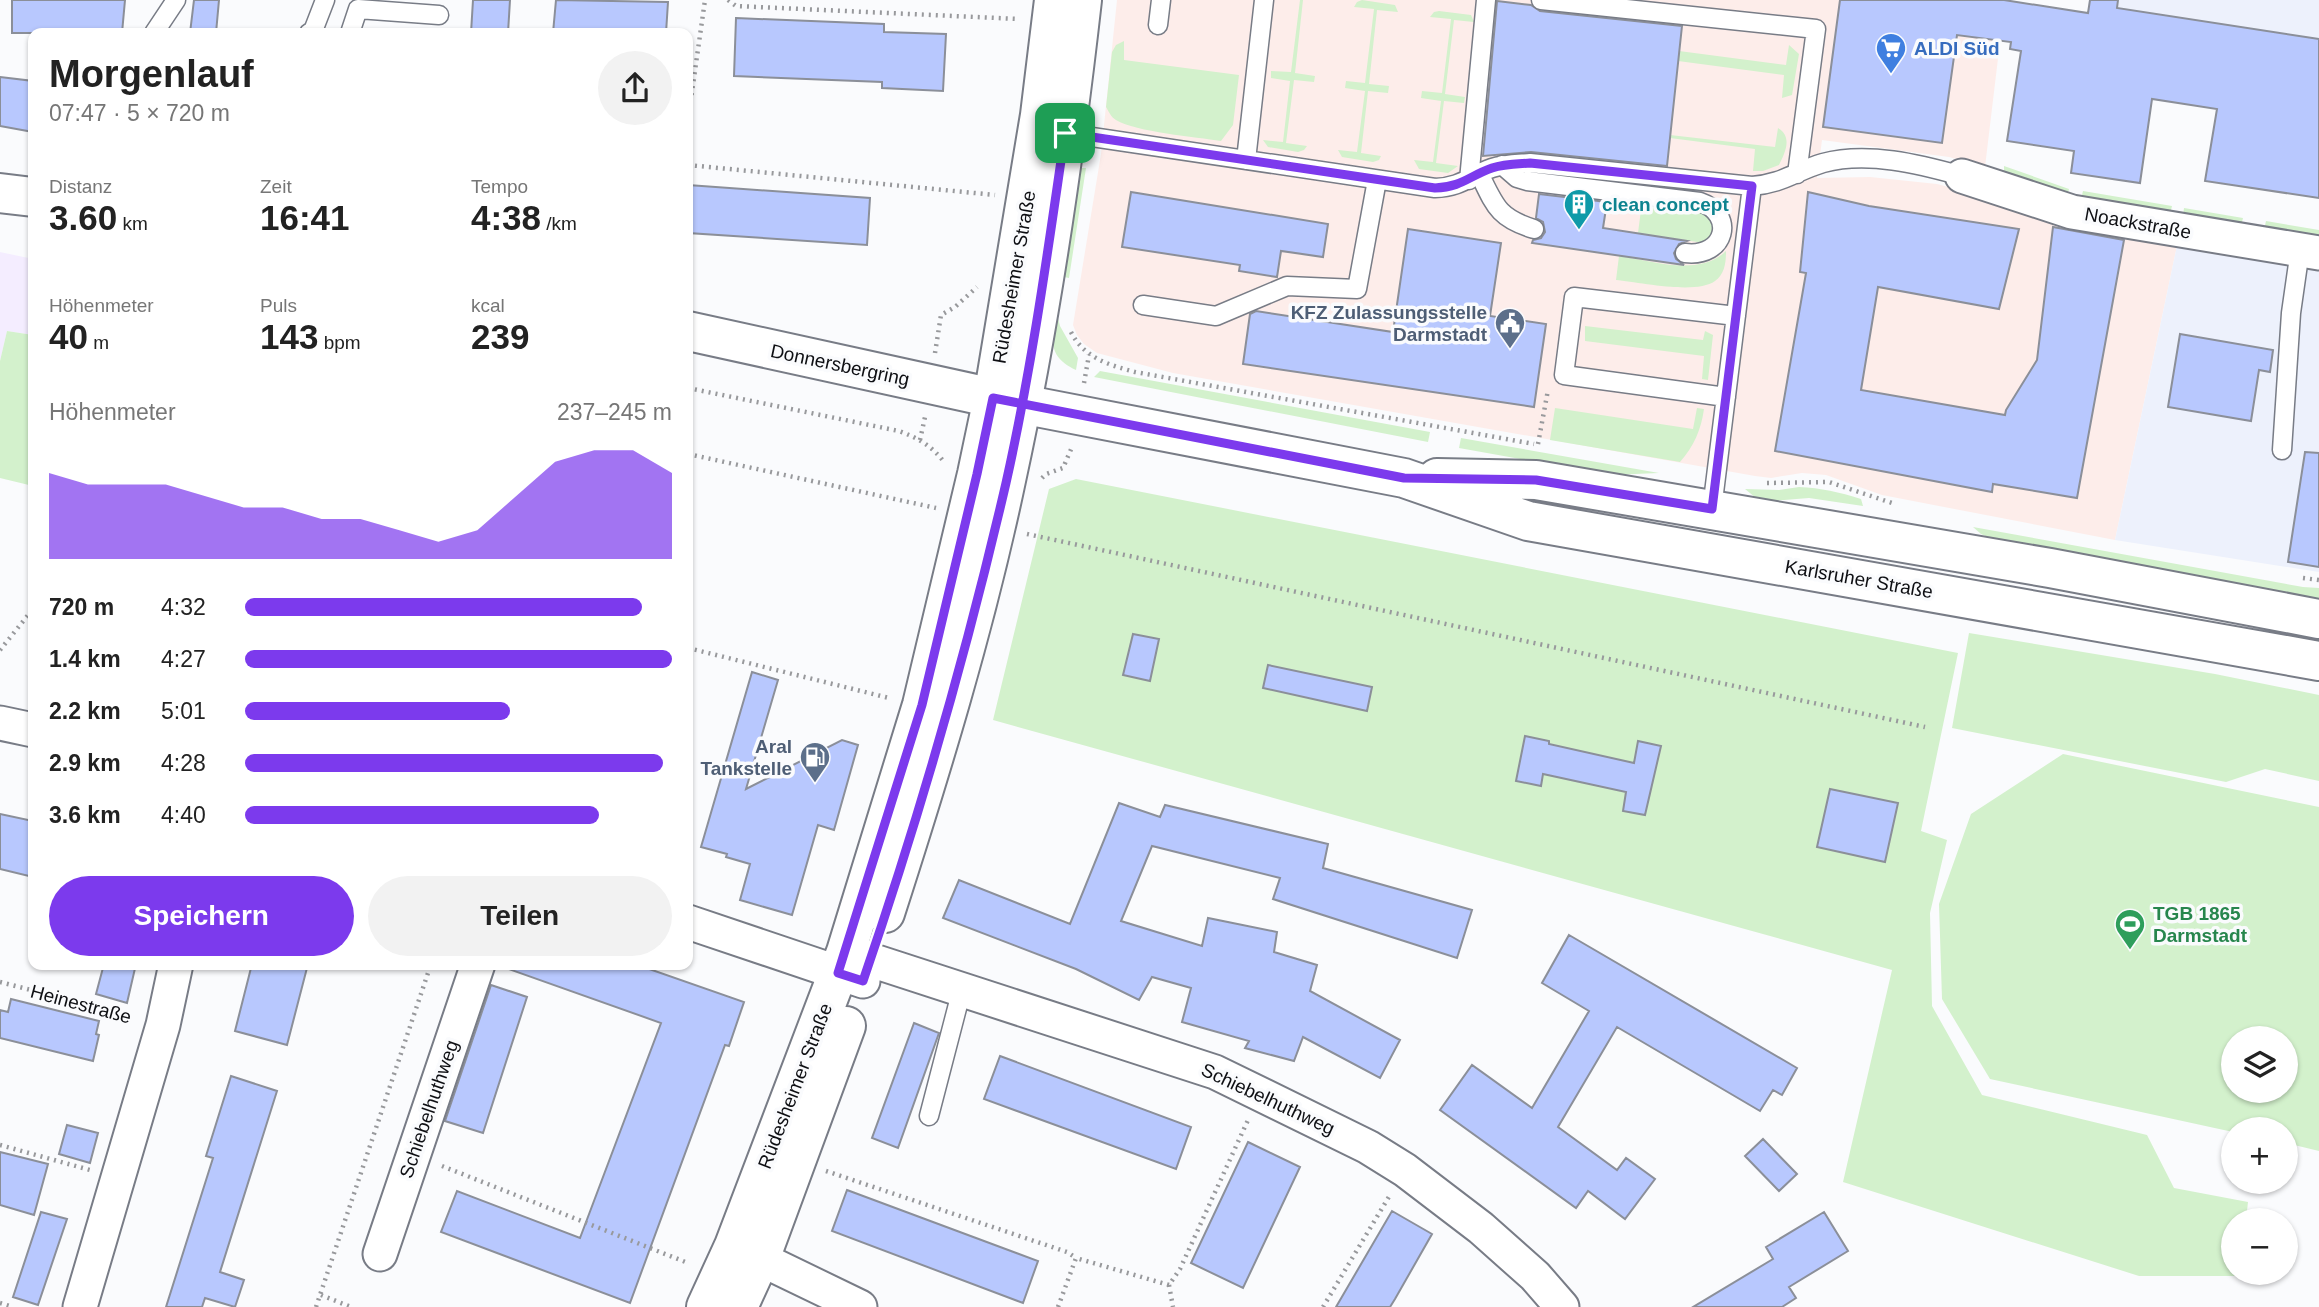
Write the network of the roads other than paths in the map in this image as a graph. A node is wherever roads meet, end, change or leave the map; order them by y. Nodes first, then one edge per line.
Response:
1 (176, 0) edge
2 (325, 0) edge
3 (1054, 0) edge
4 (1082, 0) edge
5 (1161, 0) edge
6 (1264, 0) edge
7 (1486, 0) edge
8 (1541, 0) edge
9 (439, 15) dead end
10 (1158, 25) dead end
11 (158, 28) edge
12 (314, 28) edge
13 (352, 28) edge
14 (1065, 133) junction
15 (1245, 160) junction
16 (1502, 165) junction
17 (1797, 174) junction
18 (1962, 176) joint
19 (1474, 177) junction
20 (1377, 180) junction
21 (1752, 186) junction
22 (0, 193) edge
23 (28, 196) edge
24 (1534, 229) dead end
25 (2309, 251) edge
26 (1685, 253) dead end
27 (1143, 305) dead end
28 (1736, 316) junction
29 (693, 332) edge
30 (1726, 397) junction
31 (1007, 401) junction
32 (2282, 450) dead end
33 (1404, 478) junction
34 (1712, 509) junction
35 (2319, 620) edge
36 (2319, 661) edge
37 (0, 723) edge
38 (28, 729) edge
39 (693, 923) edge
40 (854, 966) junction
41 (175, 970) edge
42 (476, 970) edge
43 (962, 989) junction
44 (929, 1116) dead end
45 (747, 1253) junction
46 (380, 1254) dead end
47 (80, 1307) edge
48 (706, 1307) edge
49 (738, 1307) edge
50 (860, 1307) edge
51 (1562, 1307) edge

1 - 11 lane
2 - 12 lane
3 - 31 main road, Rüdesheimer Straße
4 - 14 main road, Rüdesheimer Straße
5 - 10 lane
6 - 15 lane
7 - 19 lane
8 - 17 lane
9 - 13 lane
14 - 15 lane
14 - 31 main road, Rüdesheimer Straße
15 - 20 lane
16 - 19 lane
16 - 21 lane
16 - 26 lane
17 - 18 lane
17 - 21 lane
18 - 25 street, Noackstraße
19 - 20 lane
19 - 24 lane
20 - 27 lane
21 - 28 lane
22 - 23 main road
25 - 32 lane
28 - 30 lane
28 - 30 lane
29 - 31 main road, Donnersbergring
30 - 34 lane
31 - 33 main road, Karlsruher Straße
31 - 40 main road, Rüdesheimer Straße
31 - 40 main road, Rüdesheimer Straße
33 - 34 main road, Karlsruher Straße
33 - 36 main road, Karlsruher Straße
34 - 35 main road, Karlsruher Straße
37 - 38 street
39 - 40 street, Schiebelhuthweg
40 - 43 street, Schiebelhuthweg
40 - 45 main road, Rüdesheimer Straße
40 - 45 main road, Rüdesheimer Straße
41 - 47 street
42 - 46 street, Schiebelhuthweg
43 - 44 lane
43 - 51 street, Schiebelhuthweg
45 - 48 main road, Rüdesheimer Straße
45 - 49 main road, Rüdesheimer Straße
45 - 50 street

